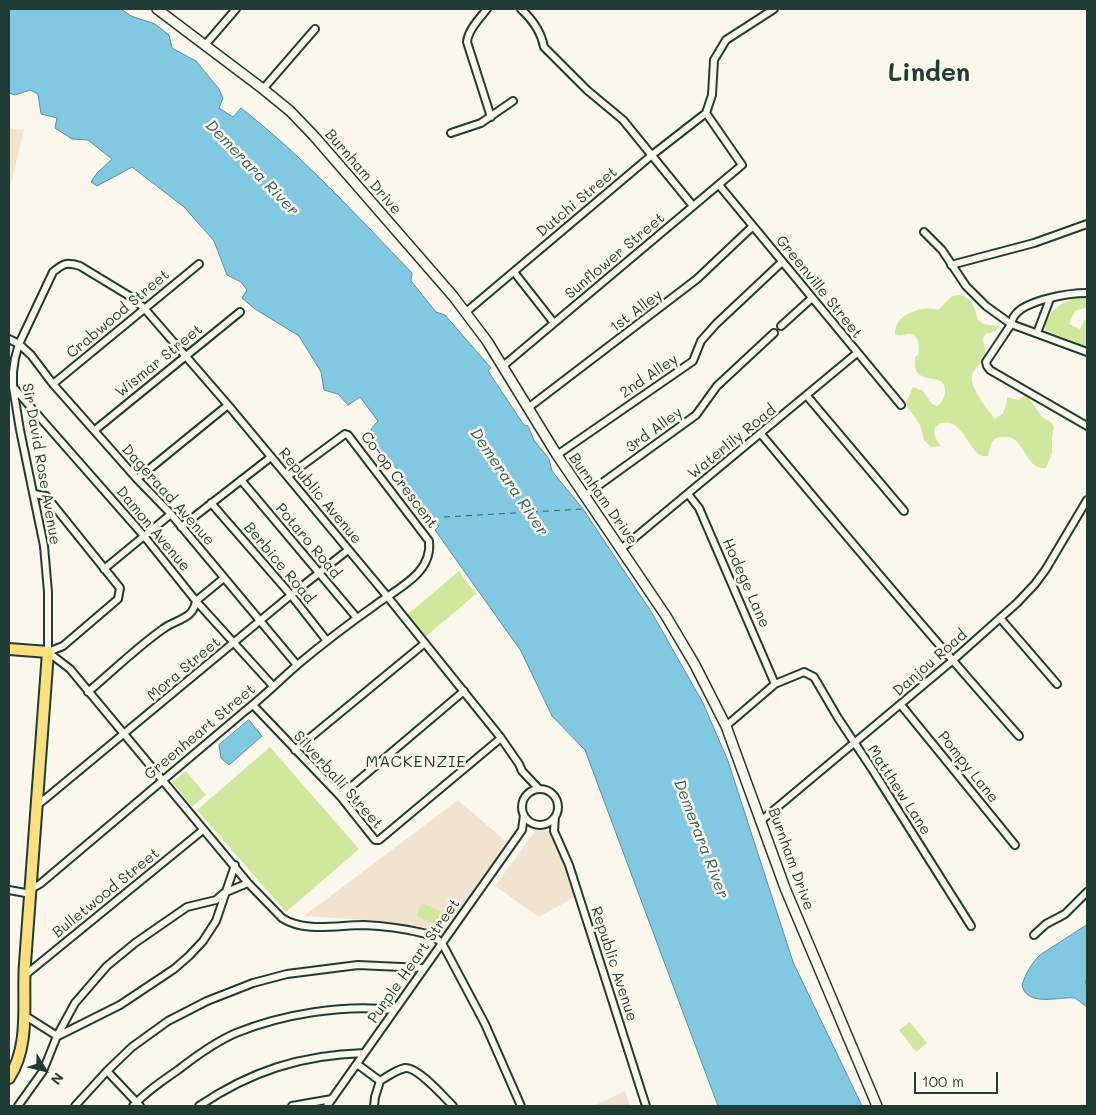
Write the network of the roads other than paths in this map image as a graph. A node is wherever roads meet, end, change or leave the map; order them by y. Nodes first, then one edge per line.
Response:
1 (157, 9) edge
2 (236, 9) edge
3 (488, 9) edge
4 (522, 9) edge
5 (774, 9) edge
6 (314, 29) dead end
7 (205, 45) junction
8 (263, 89) junction
9 (513, 101) dead end
10 (706, 113) junction
11 (491, 117) junction
12 (451, 134) dead end
13 (652, 155) junction
14 (719, 185) junction
15 (693, 206) junction
16 (1087, 224) edge
17 (753, 226) junction
18 (924, 232) dead end
19 (782, 262) junction
20 (63, 264) joint
21 (199, 264) dead end
22 (950, 265) junction
23 (514, 272) junction
24 (1087, 293) edge
25 (812, 298) junction
26 (1050, 299) junction
27 (144, 308) junction
28 (240, 312) dead end
29 (466, 312) junction
30 (554, 323) junction
31 (1011, 324) junction
32 (781, 326) dead end
33 (774, 333) dead end
34 (1037, 333) junction
35 (9, 340) edge
36 (19, 344) junction
37 (1087, 352) edge
38 (857, 353) junction
39 (184, 356) junction
40 (503, 366) junction
41 (53, 384) junction
42 (13, 388) junction
43 (807, 396) junction
44 (228, 405) junction
45 (901, 405) dead end
46 (528, 408) junction
47 (1087, 426) edge
48 (95, 430) junction
49 (761, 434) junction
50 (556, 455) junction
51 (271, 456) junction
52 (288, 476) junction
53 (137, 479) junction
54 (241, 480) junction
55 (34, 494) junction
56 (688, 494) junction
57 (584, 496) junction
58 (1087, 500) edge
59 (211, 503) junction
60 (904, 512) dead end
61 (170, 514) junction
62 (181, 527) junction
63 (144, 536) junction
64 (621, 549) junction
65 (348, 550) junction
66 (104, 570) junction
67 (318, 573) junction
68 (224, 578) junction
69 (291, 595) junction
70 (387, 596) junction
71 (196, 601) junction
72 (356, 618) junction
73 (1000, 618) junction
74 (261, 621) junction
75 (327, 641) junction
76 (424, 643) junction
77 (234, 644) junction
78 (9, 649) edge
79 (48, 652) junction
80 (952, 661) junction
81 (297, 665) junction
82 (775, 684) junction
83 (1057, 684) dead end
84 (272, 686) junction
85 (464, 691) junction
86 (88, 692) junction
87 (253, 705) junction
88 (901, 705) junction
89 (726, 726) junction
90 (123, 735) junction
91 (1019, 736) dead end
92 (501, 738) junction
93 (854, 744) junction
94 (295, 750) junction
95 (529, 779) junction
96 (163, 781) junction
97 (539, 789) junction
98 (340, 796) junction
99 (523, 801) junction
100 (36, 806) junction
101 (524, 815) junction
102 (555, 817) junction
103 (762, 820) junction
104 (539, 824) junction
105 (203, 830) junction
106 (522, 830) junction
107 (554, 831) junction
108 (1015, 845) dead end
109 (235, 865) junction
110 (248, 883) junction
111 (9, 890) edge
112 (31, 892) junction
113 (1087, 892) edge
114 (224, 893) junction
115 (971, 926) dead end
116 (1034, 934) dead end
117 (442, 942) junction
118 (423, 968) junction
119 (24, 976) junction
120 (394, 1010) junction
121 (24, 1015) junction
122 (57, 1036) junction
123 (364, 1053) junction
124 (357, 1064) junction
125 (107, 1071) junction
126 (9, 1078) edge
127 (380, 1081) junction
128 (332, 1099) junction
129 (137, 1105) edge
130 (18, 1106) edge
131 (75, 1106) edge
132 (199, 1106) edge
133 (292, 1106) edge
134 (327, 1106) edge
135 (374, 1106) edge
136 (453, 1106) edge
137 (521, 1106) edge
138 (646, 1106) edge
139 (877, 1106) edge

1 - 7 street, Burnham Drive
2 - 7 street
3 - 11 street
4 - 13 street
5 - 10 street
6 - 8 street
7 - 8 street, Burnham Drive
8 - 29 street, Burnham Drive
9 - 11 street
10 - 13 street, Dutchi Street
10 - 14 street, Sunflower Street
11 - 12 street
13 - 15 street
13 - 23 street, Dutchi Street
14 - 15 street, Sunflower Street
14 - 17 street, Greenville Street
15 - 30 street, Sunflower Street
16 - 22 street
17 - 19 street, Greenville Street
17 - 46 street, 1st Alley
18 - 22 street
19 - 25 street, Greenville Street
19 - 50 street, 2nd Alley
20 - 27 street, Republic Avenue
20 - 36 street, Sir David Rose Avenue
21 - 27 street, Crabwood Street
22 - 31 street
23 - 29 street, Dutchi Street
23 - 30 street
24 - 26 street
25 - 32 street
25 - 38 street, Greenville Street
26 - 31 street
26 - 34 street
27 - 39 street, Republic Avenue
27 - 41 street, Crabwood Street
28 - 39 street, Wismar Street
29 - 40 street, Burnham Drive
30 - 40 street, Sunflower Street
31 - 34 street
31 - 47 street
33 - 57 street, 3rd Alley
34 - 37 street
35 - 36 street
36 - 41 street, Dageraad Avenue
36 - 42 street, Sir David Rose Avenue
38 - 43 street, Waterlily Road
38 - 45 street, Greenville Street
39 - 44 street, Republic Avenue
39 - 48 street, Wismar Street
40 - 46 street, Burnham Drive
41 - 48 street, Dageraad Avenue
42 - 55 street, Sir David Rose Avenue
42 - 63 street, Damon Avenue
43 - 49 street, Waterlily Road
43 - 60 street
44 - 51 street, Republic Avenue
44 - 53 street
46 - 50 street, Burnham Drive
48 - 53 street, Dageraad Avenue
49 - 56 street, Waterlily Road
49 - 80 street
50 - 57 street, Burnham Drive
51 - 52 street, Republic Avenue
51 - 54 street
52 - 65 street, Republic Avenue
52 - 70 street, Co-op Crescent
53 - 61 street, Dageraad Avenue
54 - 59 street
54 - 67 street, Potaro Road
55 - 66 street
55 - 79 street, Sir David Rose Avenue
56 - 64 street, Waterlily Road
56 - 82 street, Hodege Lane
57 - 64 street, Burnham Drive
58 - 73 street, Danjou Road
59 - 62 street
59 - 69 street, Berbice Road
61 - 62 street, Dageraad Avenue
61 - 63 street
62 - 68 street, Dageraad Avenue
63 - 66 street
63 - 71 street, Damon Avenue
64 - 89 street, Burnham Drive
65 - 67 street, Mora Street
65 - 70 street, Republic Avenue
66 - 79 street
67 - 69 street, Mora Street
67 - 72 street, Potaro Road
68 - 71 street
68 - 74 street, Dageraad Avenue
69 - 74 street, Mora Street
69 - 75 street, Berbice Road
70 - 72 street, Greenheart Street
70 - 76 street, Republic Avenue
71 - 77 street, Damon Avenue
71 - 86 street
72 - 75 street, Greenheart Street
73 - 80 street, Danjou Road
73 - 83 street
74 - 77 street, Mora Street
74 - 81 street, Dageraad Avenue
75 - 81 street, Greenheart Street
76 - 85 street, Republic Avenue
76 - 94 street
77 - 84 street, Damon Avenue
77 - 90 street, Mora Street
78 - 79 main road
79 - 86 street
79 - 100 main road
80 - 88 street, Danjou Road
80 - 91 street
81 - 84 street, Greenheart Street
82 - 89 street
82 - 93 street, Matthew Lane
84 - 87 street, Greenheart Street
85 - 92 street, Republic Avenue
85 - 98 street
86 - 90 street
87 - 94 street, Silverballi Street
87 - 96 street, Greenheart Street
88 - 93 street, Danjou Road
88 - 108 street, Pompy Lane
89 - 103 street, Burnham Drive
90 - 96 street
90 - 100 street, Mora Street
92 - 95 street, Republic Avenue
92 - 98 street, Silverballi Street
93 - 103 street, Danjou Road
93 - 115 street, Matthew Lane
94 - 98 street, Silverballi Street
95 - 97 street, Republic Avenue
95 - 99 street
96 - 105 street
96 - 112 street, Greenheart Street
97 - 99 street
97 - 102 street
99 - 101 street
100 - 112 main road
101 - 104 street
101 - 106 street, Purple Heart Street
102 - 104 street
102 - 107 street, Republic Avenue
103 - 139 street, Burnham Drive
104 - 106 street
104 - 107 street
105 - 109 street
105 - 119 street, Bulletwood Street
106 - 117 street, Purple Heart Street
107 - 138 street, Republic Avenue
109 - 110 street
109 - 114 street
110 - 114 street
110 - 117 street
111 - 112 street
112 - 119 main road
113 - 116 street
114 - 122 street
114 - 122 street
117 - 118 street, Purple Heart Street
117 - 137 street
118 - 120 street, Purple Heart Street
118 - 125 street
119 - 121 main road
120 - 123 street, Purple Heart Street
120 - 129 street
121 - 122 street
121 - 126 main road
122 - 130 street
123 - 124 street, Purple Heart Street
123 - 132 street
124 - 127 street
124 - 128 street, Purple Heart Street
125 - 129 street
125 - 131 street
127 - 135 street
127 - 136 street
128 - 133 street
128 - 134 street, Purple Heart Street

